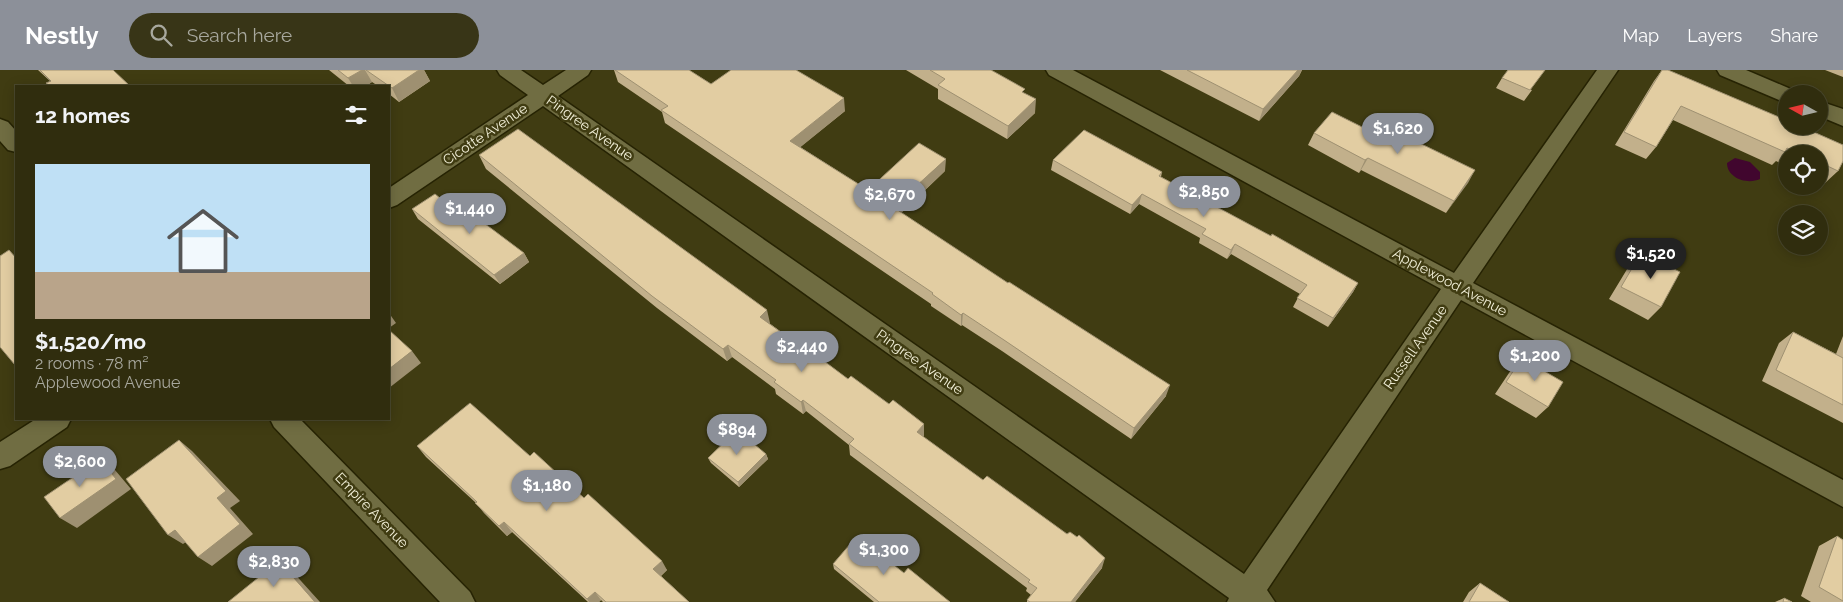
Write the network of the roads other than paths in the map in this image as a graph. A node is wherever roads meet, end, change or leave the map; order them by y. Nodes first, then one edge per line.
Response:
1 (507, 70) edge
2 (581, 70) edge
3 (1056, 70) edge
4 (1608, 70) edge
5 (1727, 70) edge
6 (1778, 92) edge
7 (543, 95) junction
8 (1828, 112) edge
9 (1843, 118) edge
10 (0, 127) edge
11 (15, 143) edge
12 (390, 198) edge
13 (1458, 286) junction
14 (56, 420) edge
15 (284, 420) edge
16 (0, 457) edge
17 (1843, 494) edge
18 (1250, 599) edge
19 (460, 602) edge

1 - 7 street, Pingree Avenue
2 - 7 street, Cicotte Avenue
3 - 13 street, Applewood Avenue
4 - 13 street, Russell Avenue
5 - 6 street
7 - 12 street, Cicotte Avenue
7 - 18 street, Pingree Avenue
8 - 9 street
10 - 11 street
13 - 17 street, Applewood Avenue
13 - 18 street, Russell Avenue
14 - 16 street
15 - 19 street, Empire Avenue

